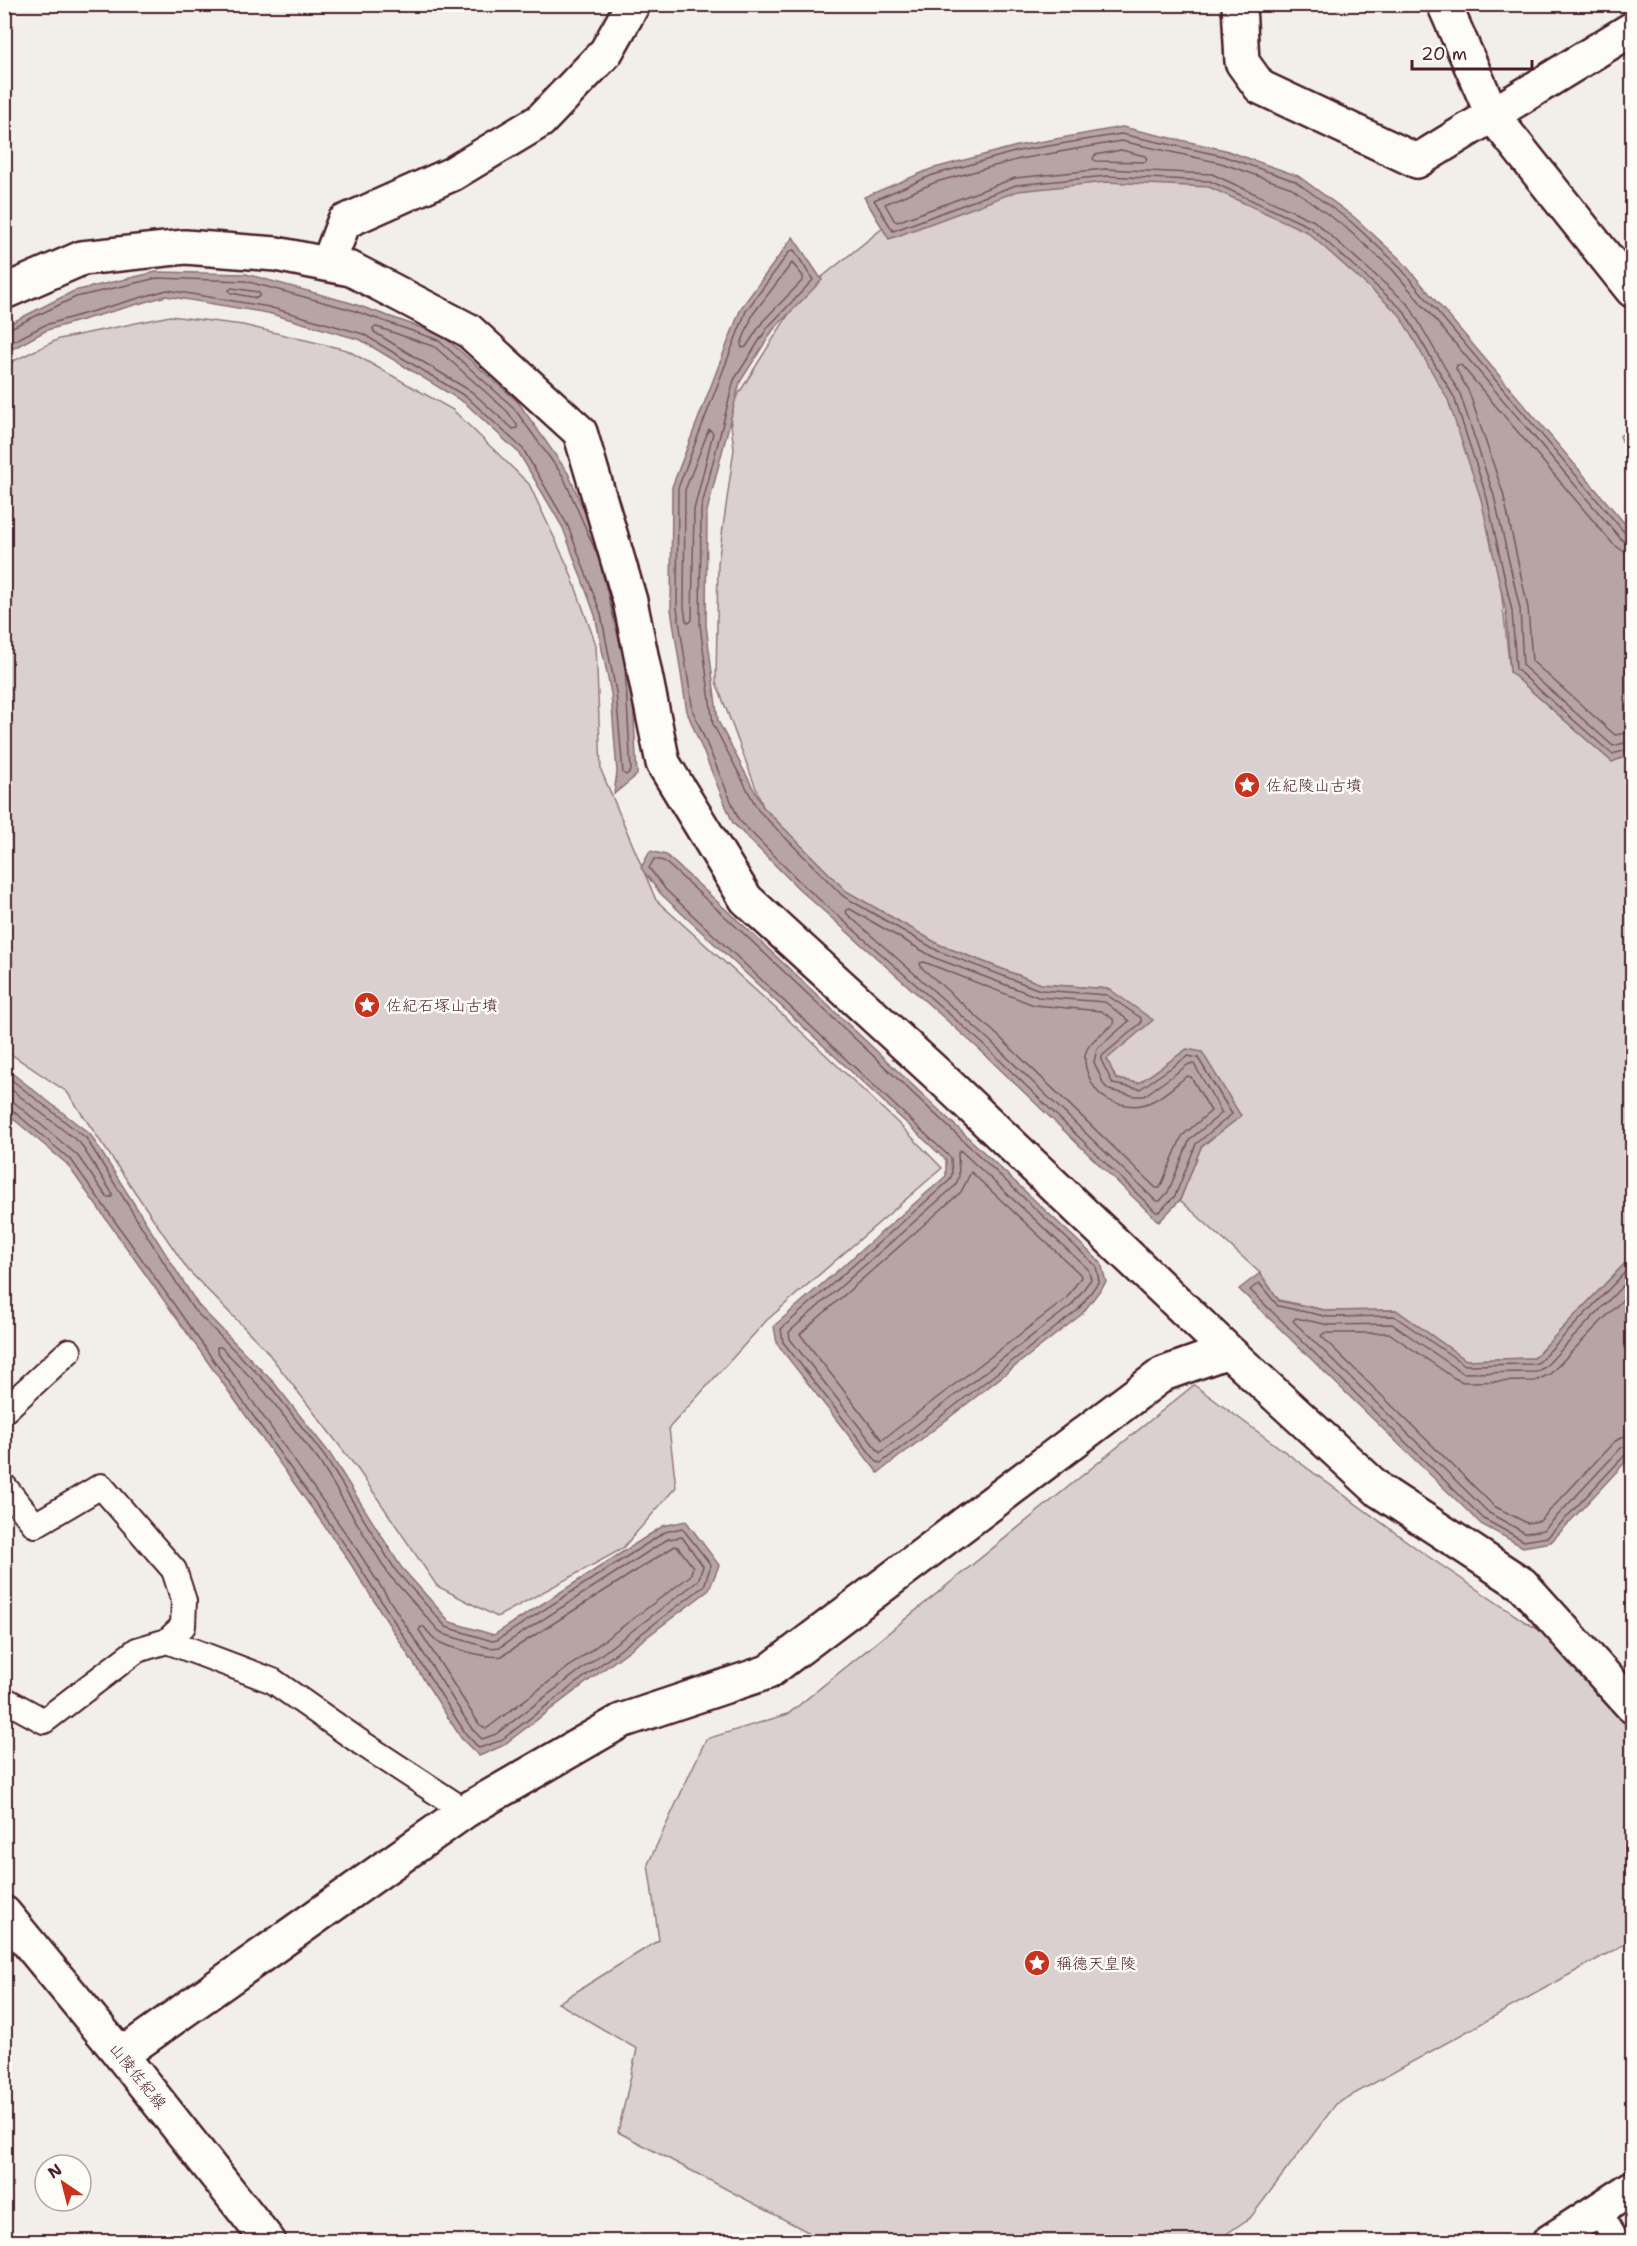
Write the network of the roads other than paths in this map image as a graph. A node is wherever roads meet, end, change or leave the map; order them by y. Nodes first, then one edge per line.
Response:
1 (633, 4) edge
2 (1239, 4) edge
3 (1444, 4) edge
4 (1632, 30) edge
5 (1493, 116) junction
6 (328, 264) junction
7 (1632, 290) edge
8 (4, 292) edge
9 (69, 1351) dead end
10 (1228, 1351) junction
11 (4, 1411) edge
12 (4, 1486) edge
13 (167, 1641) junction
14 (4, 1699) edge
15 (1632, 1706) edge
16 (465, 1810) junction
17 (4, 1913) edge
18 (121, 2055) junction
19 (1632, 2188) edge
20 (1598, 2209) junction
21 (269, 2241) edge
22 (1549, 2241) edge
23 (1617, 2241) edge

1 - 6 street
2 - 5 street
3 - 5 street
4 - 5 street
5 - 7 street
6 - 8 street
6 - 10 street
9 - 11 lane
10 - 15 street
10 - 16 street
12 - 13 lane
13 - 14 lane
13 - 16 lane
16 - 18 street
17 - 18 street, 山陵佐紀線
18 - 21 street, 山陵佐紀線
19 - 20 street
20 - 22 street
20 - 23 lane

